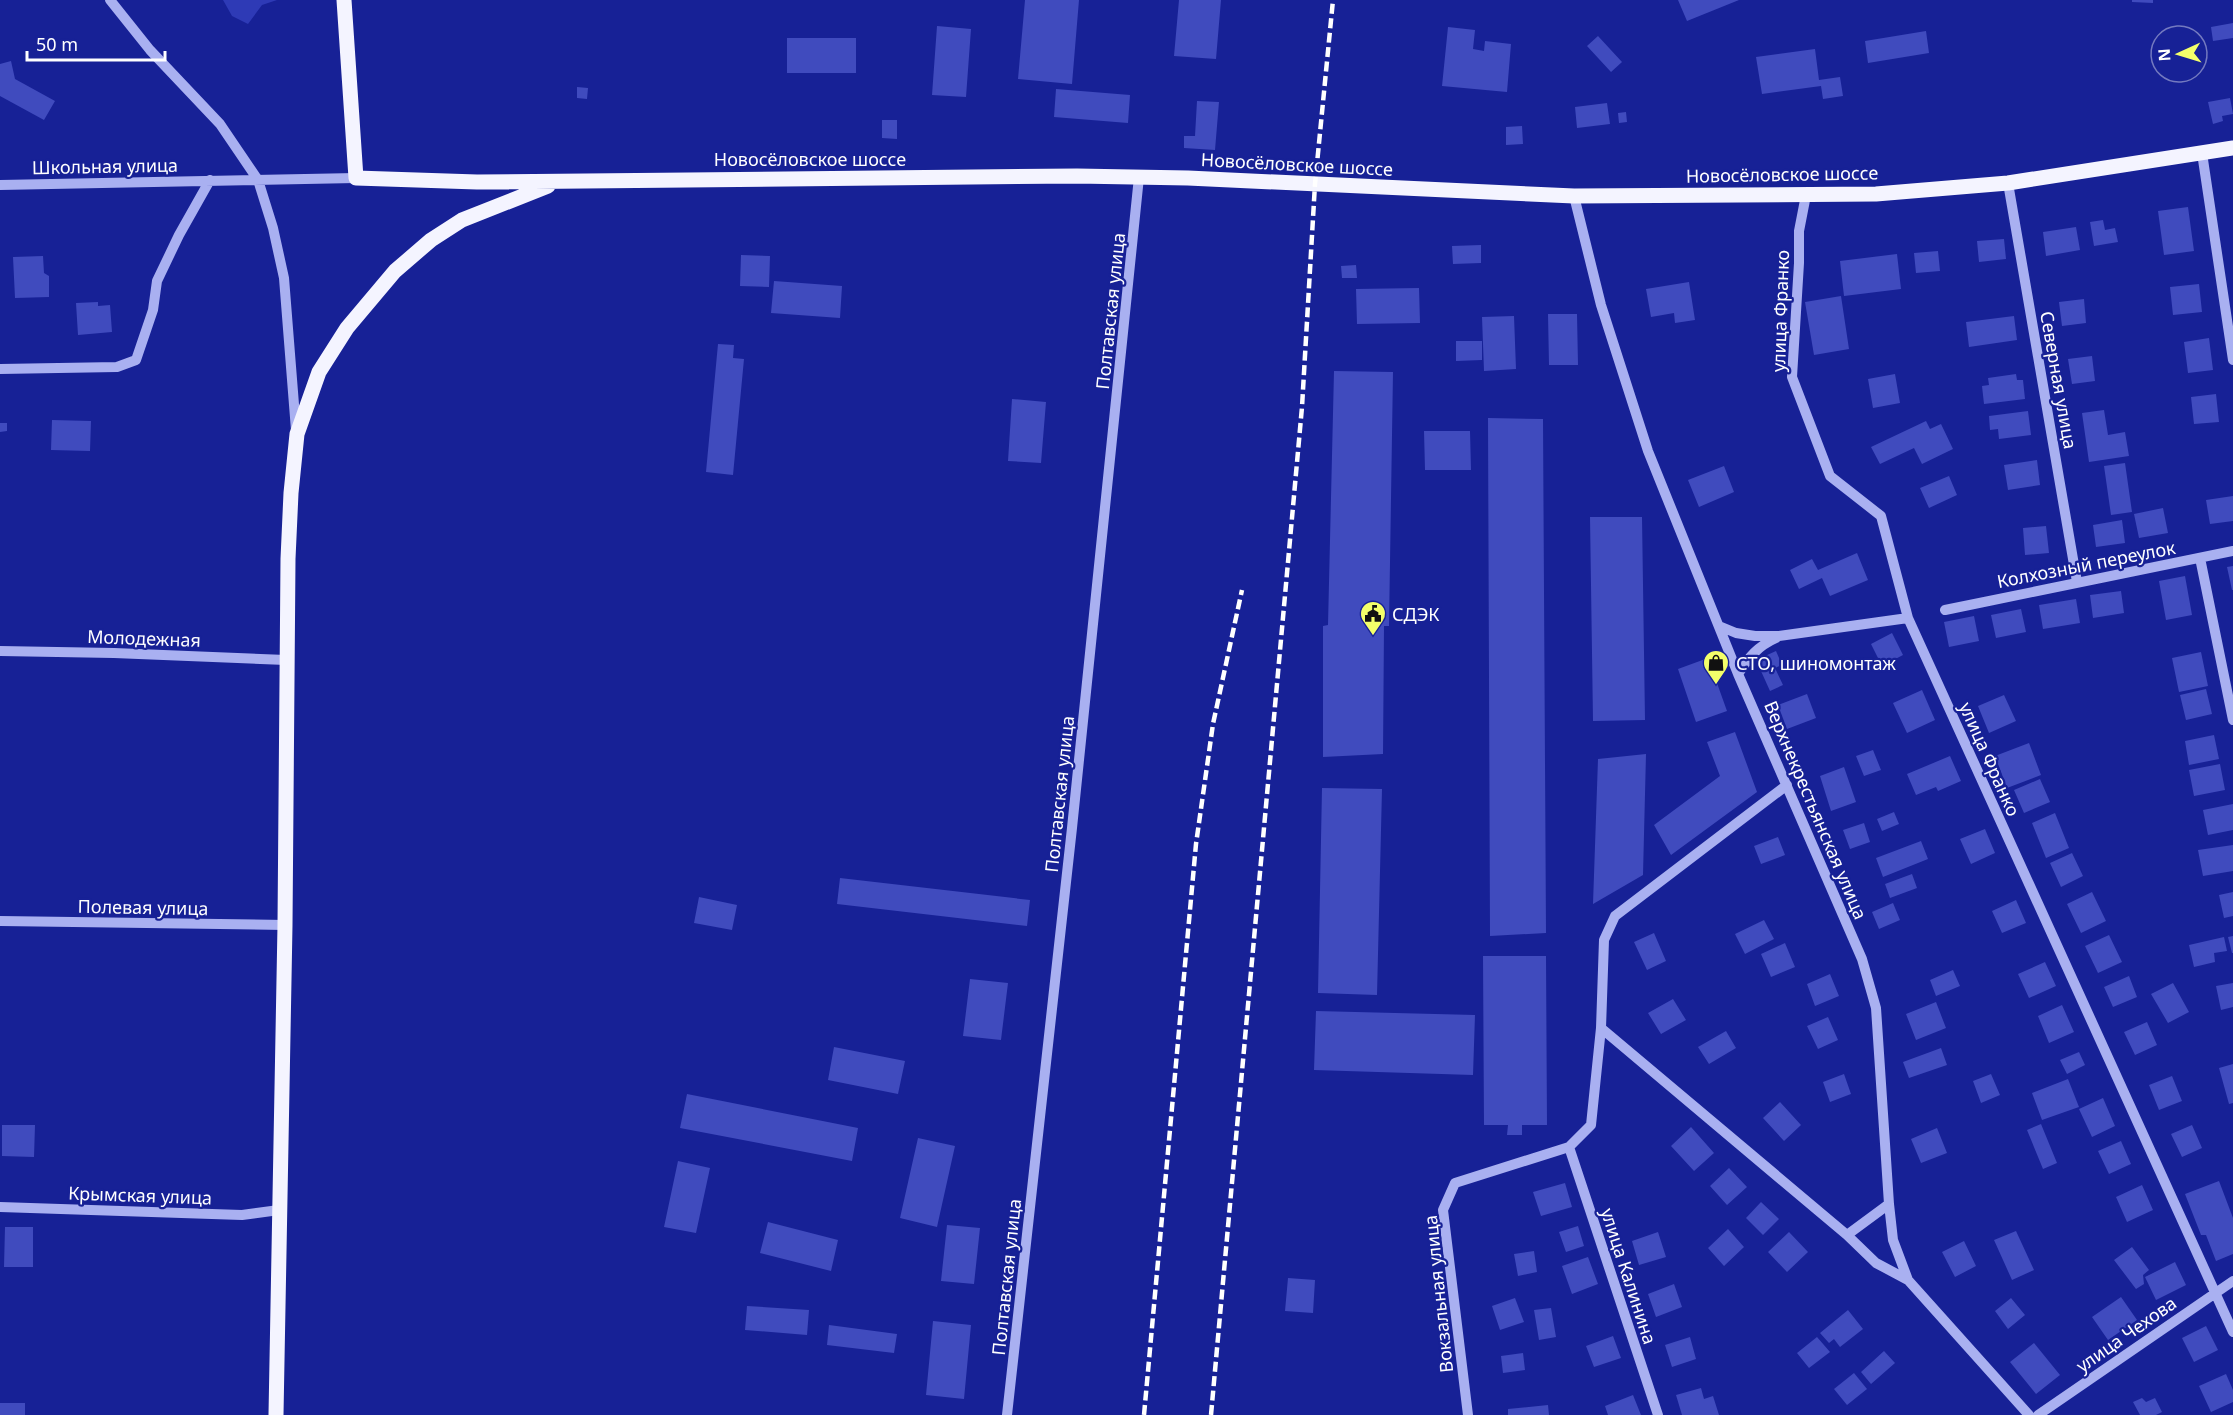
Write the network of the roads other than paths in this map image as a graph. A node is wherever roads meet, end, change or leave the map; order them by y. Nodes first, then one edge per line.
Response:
1 (110, 0) edge
2 (344, 0) edge
3 (2233, 148) edge
4 (2202, 153) junction
5 (1139, 177) junction
6 (356, 178) junction
7 (210, 180) junction
8 (258, 180) junction
9 (560, 182) junction
10 (2008, 183) junction
11 (0, 185) edge
12 (1806, 195) junction
13 (1574, 196) junction
14 (2233, 360) edge
15 (0, 369) edge
16 (297, 434) junction
17 (2233, 551) edge
18 (2200, 558) junction
19 (2077, 582) junction
20 (1946, 610) dead end
21 (1908, 618) junction
22 (1719, 626) junction
23 (1779, 636) junction
24 (0, 651) edge
25 (286, 660) junction
26 (1738, 674) junction
27 (2233, 720) edge
28 (1788, 785) junction
29 (0, 921) edge
30 (285, 925) junction
31 (1601, 1028) junction
32 (1569, 1147) junction
33 (1889, 1204) junction
34 (0, 1208) edge
35 (279, 1210) junction
36 (1847, 1235) junction
37 (1908, 1280) junction
38 (2233, 1281) edge
39 (2215, 1293) junction
40 (2233, 1332) edge
41 (276, 1415) edge
42 (1007, 1415) edge
43 (1468, 1415) edge
44 (1658, 1415) edge
45 (2029, 1415) edge
46 (2038, 1415) edge

1 - 8 street
2 - 6 main road
3 - 4 main road, Новосёловское шоссе
4 - 10 main road, Новосёловское шоссе
4 - 14 street
5 - 9 main road, Новосёловское шоссе
5 - 13 main road, Новосёловское шоссе
5 - 42 street, Полтавская улица
6 - 8 street, Школьная улица
6 - 9 main road, Новосёловское шоссе
7 - 8 street, Школьная улица
7 - 11 street, Школьная улица
7 - 15 street
8 - 16 street
9 - 16 main road
10 - 12 main road, Новосёловское шоссе
10 - 19 street, Северная улица
12 - 13 main road, Новосёловское шоссе
12 - 21 street, улица Франко
13 - 22 street, Верхнекрестьянская улица
16 - 25 main road
17 - 18 street, Колхозный переулок
18 - 19 street, Колхозный переулок
18 - 27 street
19 - 20 street, Колхозный переулок
21 - 23 street
21 - 39 street, улица Франко
22 - 23 street
22 - 26 street, Верхнекрестьянская улица
23 - 26 street
24 - 25 street, Молодежная
25 - 30 main road
26 - 28 street, Верхнекрестьянская улица
28 - 31 street
28 - 33 street, Верхнекрестьянская улица
29 - 30 street, Полевая улица
30 - 35 main road
31 - 32 street
31 - 36 street, Верхнекрестьянская улица
32 - 43 street, Вокзальная улица
32 - 44 street, улица Калинина
33 - 36 street
33 - 37 street, Верхнекрестьянская улица
34 - 35 street, Крымская улица
35 - 41 main road
36 - 37 street, Верхнекрестьянская улица
37 - 45 street, Верхнекрестьянская улица
38 - 39 street, улица Чехова
39 - 40 street, улица Франко
39 - 46 street, улица Чехова

